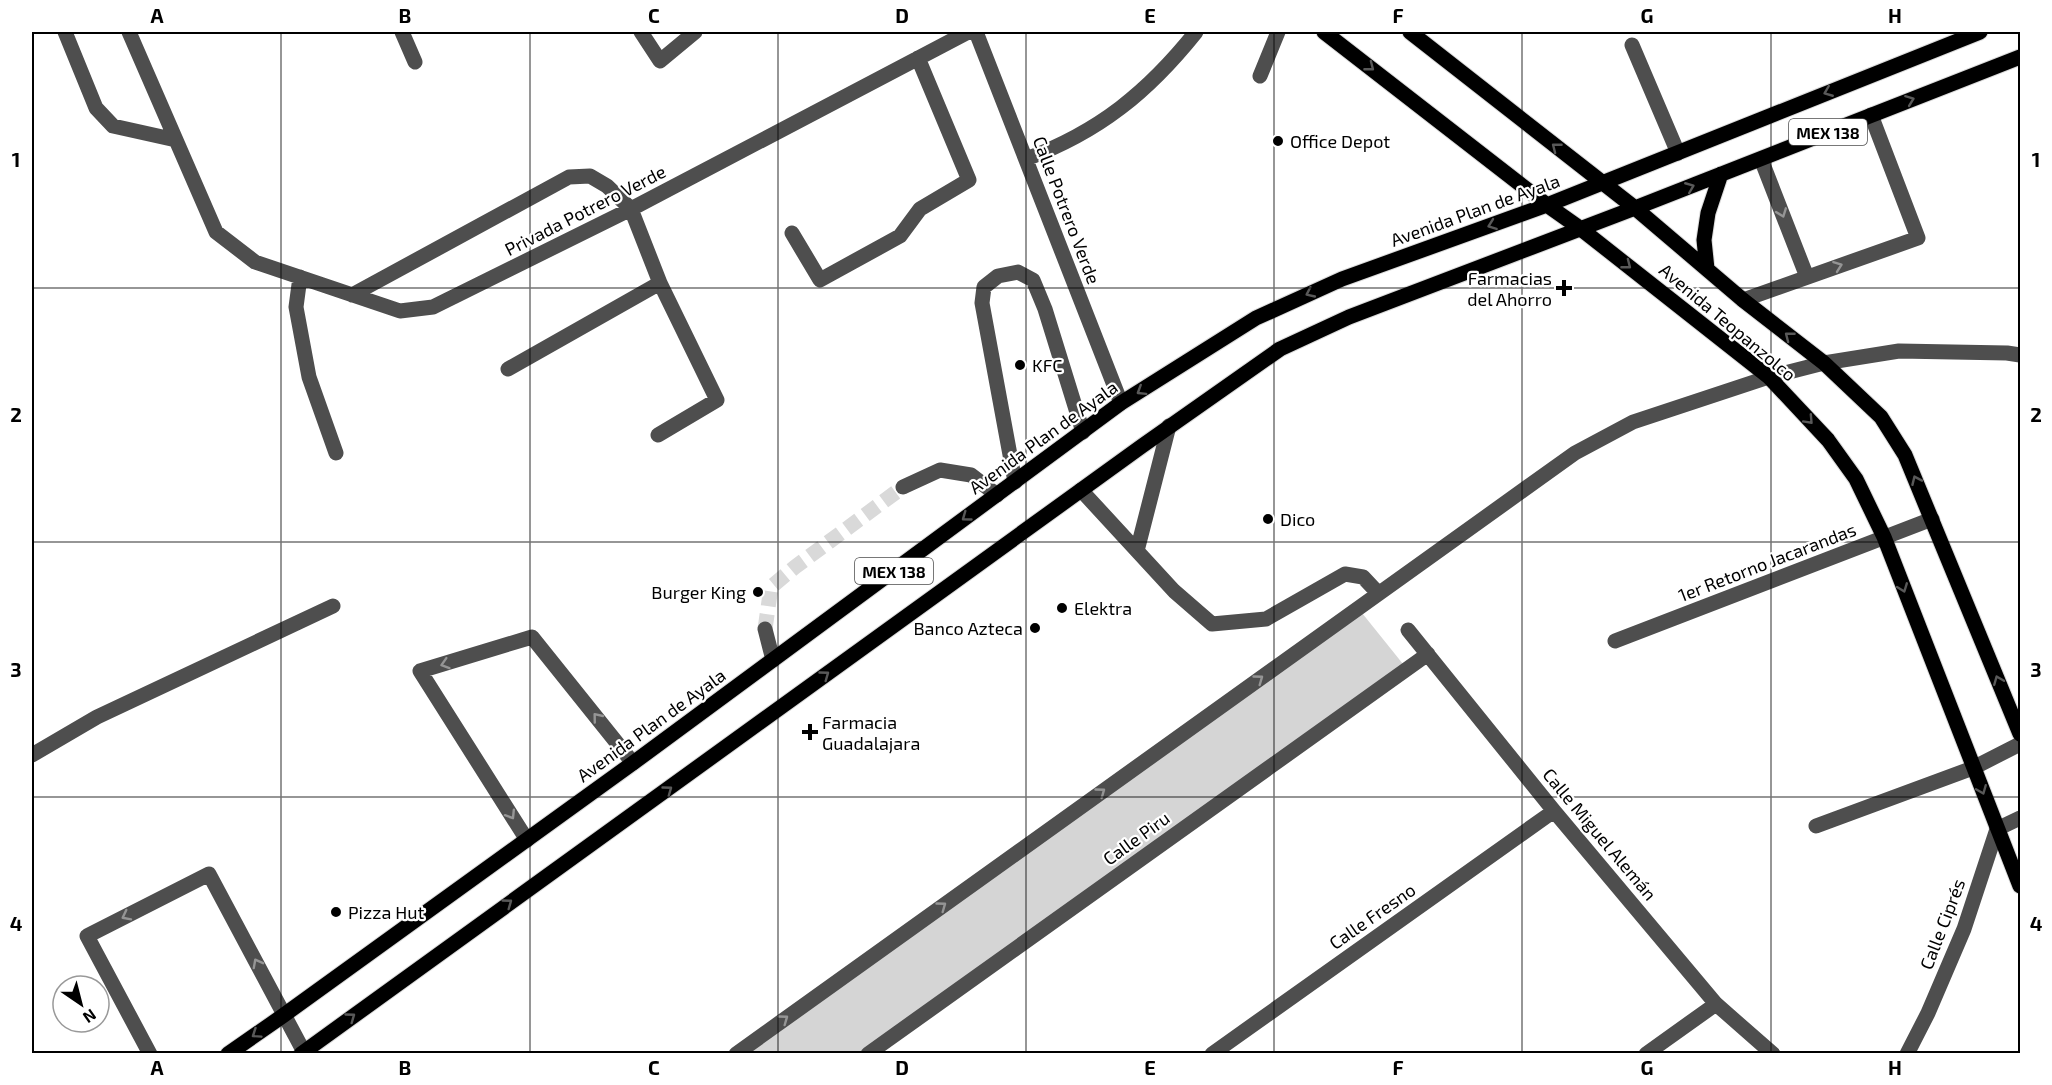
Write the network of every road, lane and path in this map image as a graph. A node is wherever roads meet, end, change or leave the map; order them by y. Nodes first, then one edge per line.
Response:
1 (65, 32) edge
2 (129, 32) edge
3 (402, 32) edge
4 (641, 32) edge
5 (695, 32) edge
6 (968, 32) edge
7 (976, 32) edge
8 (1196, 32) edge
9 (1278, 32) edge
10 (1324, 32) edge
11 (1410, 32) edge
12 (1980, 32) edge
13 (1632, 45) dead end
14 (2020, 57) edge
15 (918, 58) junction
16 (415, 62) dead end
17 (1260, 76) dead end
18 (1871, 115) junction
19 (176, 140) junction
20 (1678, 153) junction
21 (1026, 159) junction
22 (1761, 159) junction
23 (1721, 174) junction
24 (1602, 183) junction
25 (1547, 205) junction
26 (1635, 208) junction
27 (631, 209) junction
28 (1581, 229) junction
29 (792, 233) dead end
30 (1707, 269) junction
31 (300, 277) junction
32 (1807, 277) junction
33 (660, 283) junction
34 (352, 295) junction
35 (1743, 300) junction
36 (2020, 355) edge
37 (1824, 363) junction
38 (508, 369) dead end
39 (1769, 377) junction
40 (1121, 403) junction
41 (1169, 426) junction
42 (1083, 432) junction
43 (658, 435) dead end
44 (336, 453) dead end
45 (1015, 482) junction
46 (903, 487) tunnel mouth
47 (1081, 490) junction
48 (997, 495) junction
49 (1932, 519) junction
50 (1884, 537) junction
51 (1137, 551) junction
52 (1377, 593) junction
53 (333, 606) dead end
54 (765, 629) tunnel mouth
55 (1408, 630) dead end
56 (1615, 641) dead end
57 (1428, 654) junction
58 (773, 660) junction
59 (2020, 734) edge
60 (2020, 744) edge
61 (32, 755) edge
62 (633, 763) junction
63 (1973, 768) junction
64 (1554, 811) junction
65 (2020, 818) edge
66 (1816, 826) dead end
67 (1997, 829) junction
68 (527, 840) junction
69 (2020, 886) edge
70 (1716, 1004) junction
71 (284, 1015) junction
72 (150, 1053) edge
73 (228, 1053) edge
74 (303, 1053) edge
75 (736, 1053) edge
76 (868, 1053) edge
77 (1212, 1053) edge
78 (1646, 1053) edge
79 (1773, 1053) edge
80 (1907, 1053) edge

1 - 19 street
2 - 19 street, Privada Potrero Verde
3 - 16 street
4 - 5 street
6 - 15 street
7 - 21 street, Calle Potrero Verde
8 - 21 street
9 - 17 street
10 -> 25 main road, Avenida Teopanzolco
24 -> 11 main road, Avenida Teopanzolco
12 -> 20 main road, Avenida Plan de Ayala / MEX 138
13 - 20 street
18 -> 14 main road, MEX 138
15 - 27 street, Privada Potrero Verde
15 - 29 street
18 - 22 main road, MEX 138
32 -> 18 street
19 - 31 street, Privada Potrero Verde
20 - 24 main road, Avenida Plan de Ayala / MEX 138
21 - 40 street, Calle Potrero Verde
22 - 23 main road, MEX 138
22 -> 32 street
26 -> 23 main road, MEX 138
23 - 30 main road
24 - 25 main road, Avenida Plan de Ayala / MEX 138
24 - 26 main road, Avenida Teopanzolco
25 - 28 main road, Avenida Teopanzolco
25 -> 40 main road, Avenida Plan de Ayala / MEX 138
26 - 28 main road, MEX 138
26 - 30 main road, Avenida Teopanzolco
27 - 33 street
27 - 34 street, Privada Potrero Verde
27 - 34 street
28 -> 39 main road, Avenida Teopanzolco
28 - 41 main road, MEX 138
30 - 35 main road, Avenida Teopanzolco
31 - 34 street, Privada Potrero Verde
31 - 44 street
32 - 35 street
33 - 38 street
33 - 43 street
37 -> 35 main road, Avenida Teopanzolco
36 - 37 street
37 - 39 street
49 -> 37 main road, Avenida Teopanzolco
39 -> 50 main road, Avenida Teopanzolco
39 - 52 street
40 - 42 main road, Avenida Plan de Ayala / MEX 138
41 - 47 main road, MEX 138
41 - 51 street
42 - 45 main road, Avenida Plan de Ayala / MEX 138
42 - 45 street
45 - 48 main road, Avenida Plan de Ayala / MEX 138
46 - 48 street
47 - 51 street
74 -> 47 main road, MEX 138
48 -> 58 main road, Avenida Plan de Ayala / MEX 138
49 - 50 street, 1er Retorno Jacarandas
59 -> 49 main road, Avenida Teopanzolco
50 - 56 street, 1er Retorno Jacarandas
50 -> 63 main road, Avenida Teopanzolco
51 - 52 street
75 -> 52 street
53 - 61 street
54 - 58 street
55 - 57 street, Calle Miguel Alemán
57 - 64 street, Calle Miguel Alemán
57 - 76 street, Calle Piru
58 - 62 main road, Avenida Plan de Ayala / MEX 138
60 - 63 street
62 - 68 main road, Avenida Plan de Ayala / MEX 138
62 -> 68 street
63 - 66 street
63 -> 67 main road, Avenida Teopanzolco
64 - 70 street, Calle Miguel Alemán
64 - 77 street, Calle Fresno
65 - 67 street
67 - 69 main road, Avenida Teopanzolco
67 - 80 street, Calle Ciprés
68 - 71 main road, Avenida Plan de Ayala / MEX 138
70 - 78 street
70 - 79 street, Calle Miguel Alemán
71 -> 72 street
71 -> 73 main road, Avenida Plan de Ayala / MEX 138
71 - 74 street

